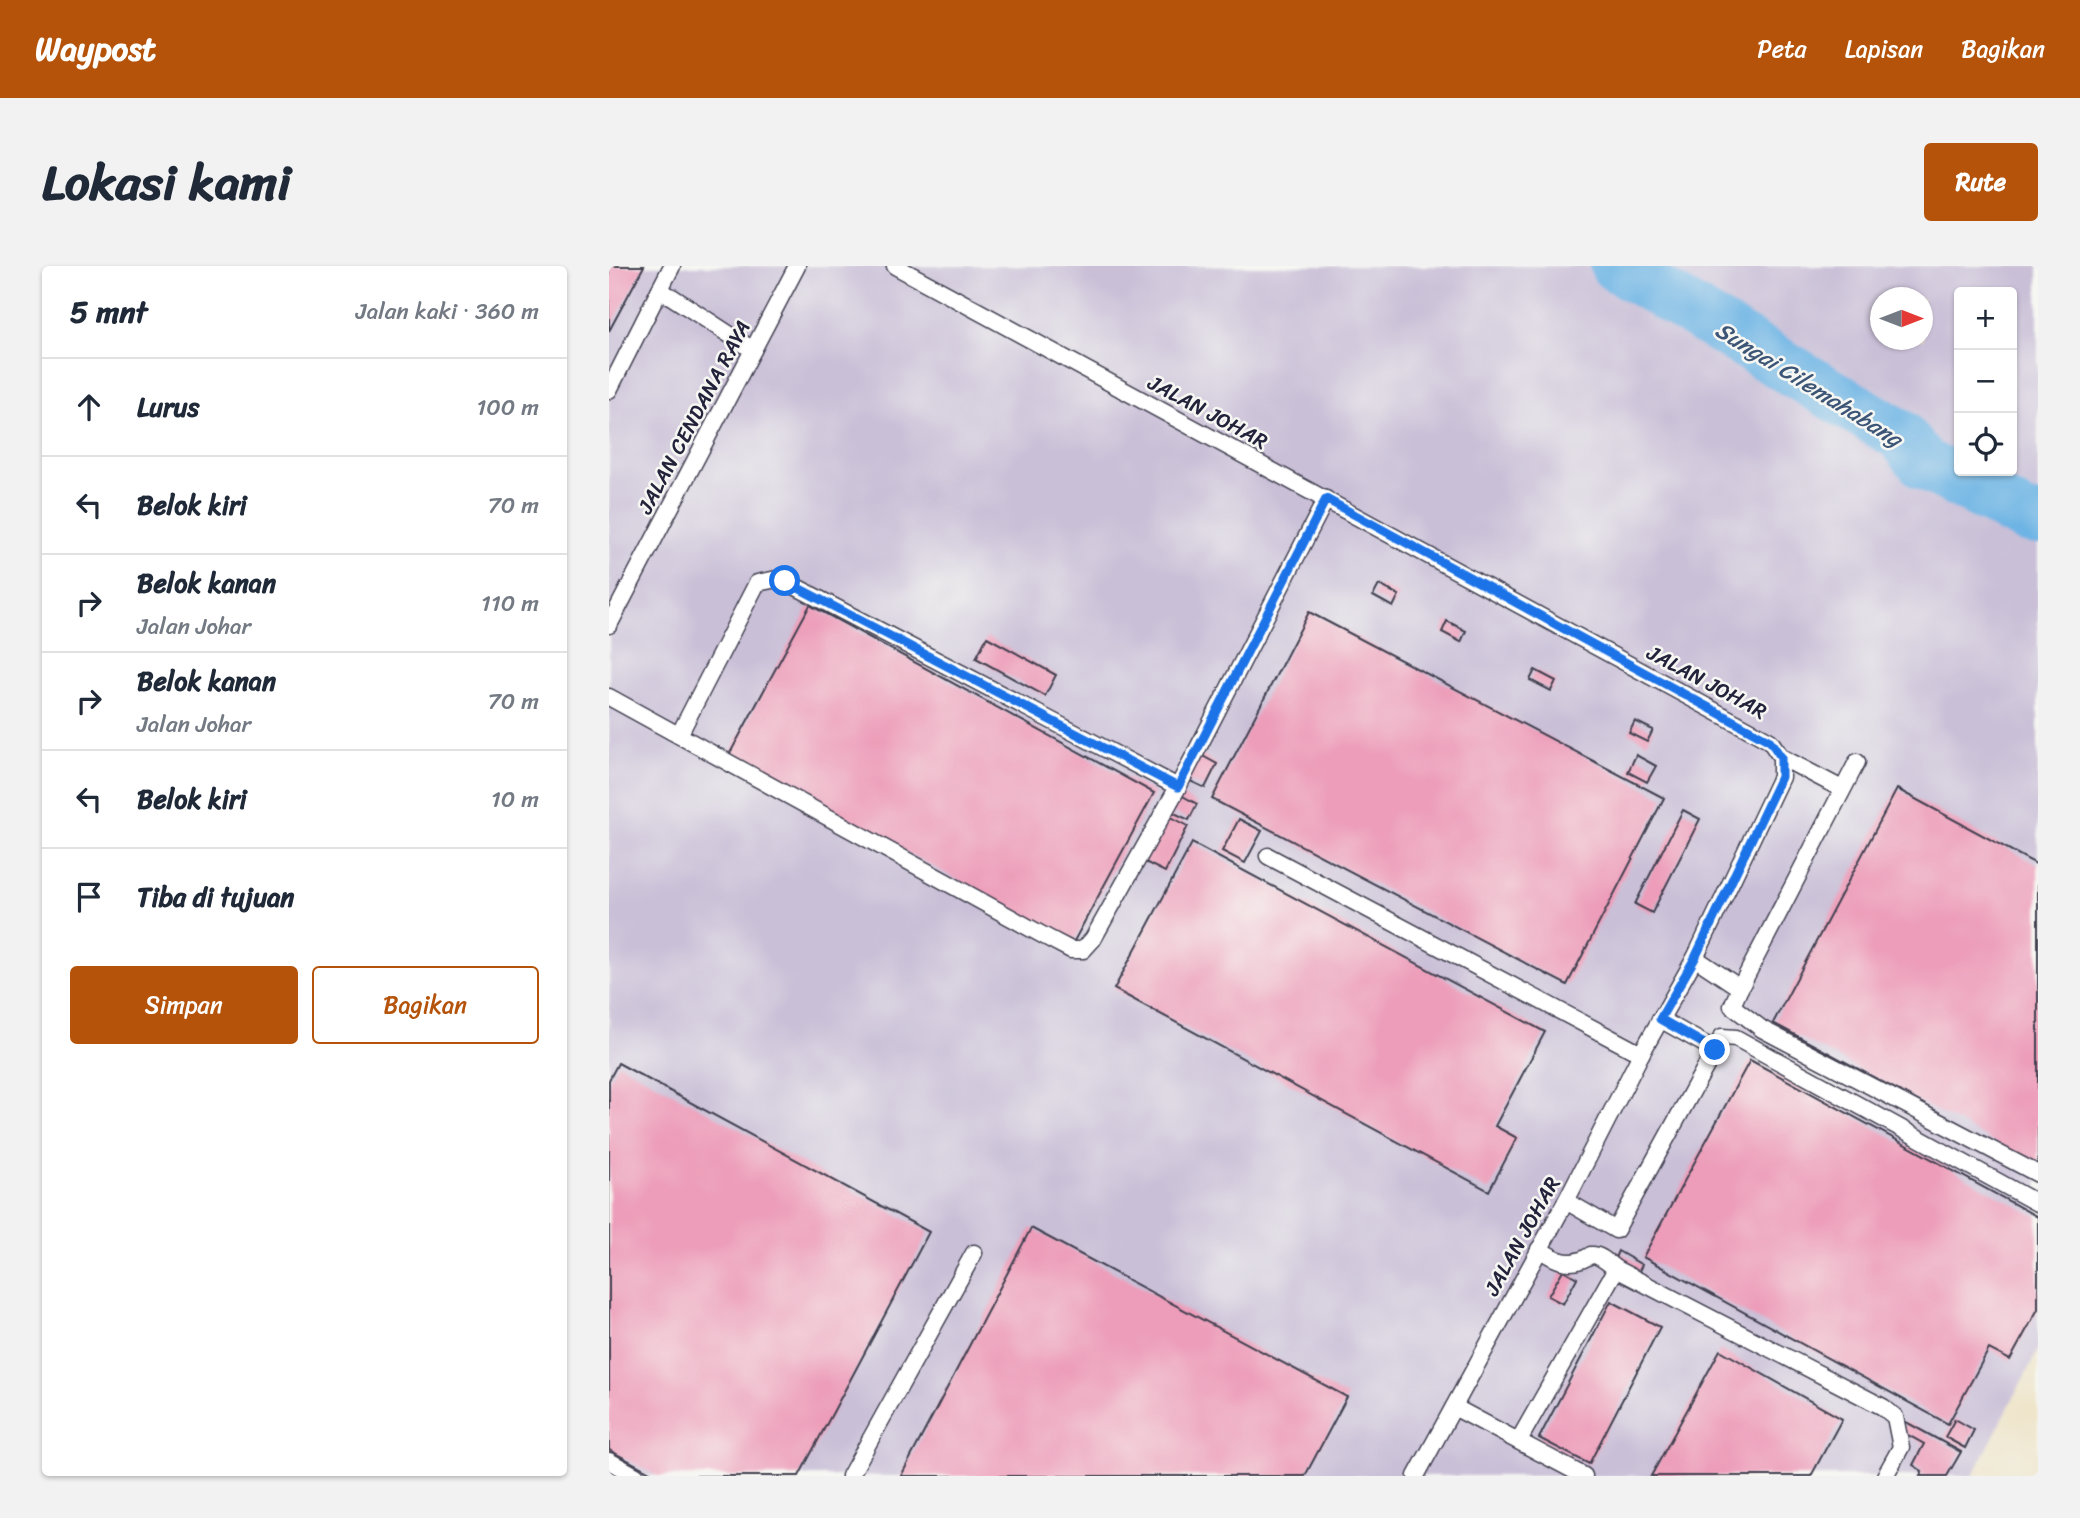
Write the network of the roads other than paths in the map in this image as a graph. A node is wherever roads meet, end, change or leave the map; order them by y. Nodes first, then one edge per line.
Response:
1 (673, 266) edge
2 (797, 266) edge
3 (895, 266) edge
4 (659, 291) junction
5 (753, 350) junction
6 (609, 390) edge
7 (1326, 499) junction
8 (609, 625) edge
9 (609, 697) edge
10 (679, 735) junction
11 (1781, 757) junction
12 (1857, 762) dead end
13 (1178, 787) junction
14 (1842, 789) junction
15 (1268, 856) dead end
16 (1695, 958) junction
17 (1740, 988) junction
18 (1660, 1019) junction
19 (1715, 1050) junction
20 (1640, 1054) junction
21 (2038, 1174) edge
22 (1566, 1201) junction
23 (2037, 1203) edge
24 (1539, 1249) junction
25 (974, 1253) dead end
26 (1615, 1269) junction
27 (1454, 1407) junction
28 (1519, 1440) junction
29 (609, 1461) edge
30 (636, 1476) edge
31 (850, 1476) edge
32 (1416, 1476) edge
33 (1584, 1476) edge
34 (1885, 1476) edge

1 - 4 lane
2 - 5 lane, JALAN CENDANA RAYA
3 - 7 lane, JALAN JOHAR
4 - 5 lane
4 - 6 lane
5 - 8 lane, JALAN CENDANA RAYA
7 - 11 lane, JALAN JOHAR
7 - 13 lane
9 - 10 lane
10 - 13 lane
10 - 13 lane
11 - 14 lane
11 - 16 lane, JALAN JOHAR
12 - 14 lane
14 - 17 lane
15 - 20 lane
16 - 17 lane
16 - 18 lane, JALAN JOHAR
17 - 21 lane
18 - 19 lane
18 - 20 lane, JALAN JOHAR
19 - 22 lane
19 - 23 lane
20 - 22 lane, JALAN JOHAR
22 - 24 lane, JALAN JOHAR
24 - 26 lane
24 - 27 lane, JALAN JOHAR
25 - 31 lane
26 - 28 lane
26 - 34 lane
27 - 28 lane
27 - 32 lane, JALAN JOHAR
28 - 33 lane
29 - 30 lane

